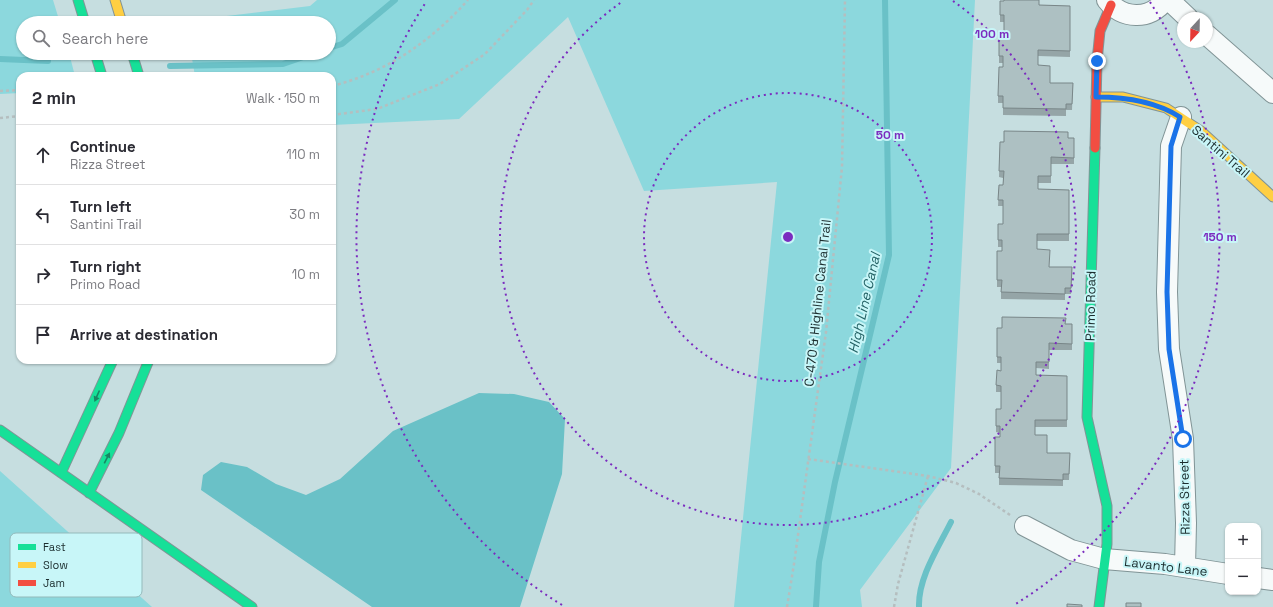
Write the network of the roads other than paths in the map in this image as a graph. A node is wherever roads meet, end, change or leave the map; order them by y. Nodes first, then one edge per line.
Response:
1 (78, 0) edge
2 (115, 0) edge
3 (1165, 0) edge
4 (1170, 0) edge
5 (1109, 3) edge
6 (1182, 12) edge
7 (83, 16) edge
8 (120, 16) edge
9 (1213, 39) edge
10 (97, 60) edge
11 (134, 60) edge
12 (101, 72) edge
13 (138, 72) edge
14 (1273, 93) edge
15 (1096, 97) junction
16 (1180, 117) junction
17 (1273, 197) edge
18 (111, 364) edge
19 (147, 364) edge
20 (0, 430) edge
21 (61, 472) junction
22 (89, 492) junction
23 (1025, 526) road end
24 (1104, 559) junction
25 (1184, 567) junction
26 (1225, 574) edge
27 (1261, 578) edge
28 (1273, 580) edge
29 (252, 607) edge
30 (1099, 607) edge

1 - 7 street
2 - 8 street
3 - 5 street
4 - 6 street
5 - 15 street, Primo Road
9 - 14 street
10 - 12 street
11 - 13 street
15 - 16 street, Santini Trail
15 - 24 street, Primo Road
16 - 17 street, Santini Trail
16 - 25 street, Rizza Street
18 -> 21 street
22 -> 19 street
20 - 21 street
21 - 22 street
22 - 29 street
23 - 24 street, Lavanto Lane
24 - 25 street, Lavanto Lane
24 - 30 street, Primo Road
25 - 26 street, Lavanto Lane
27 - 28 street

